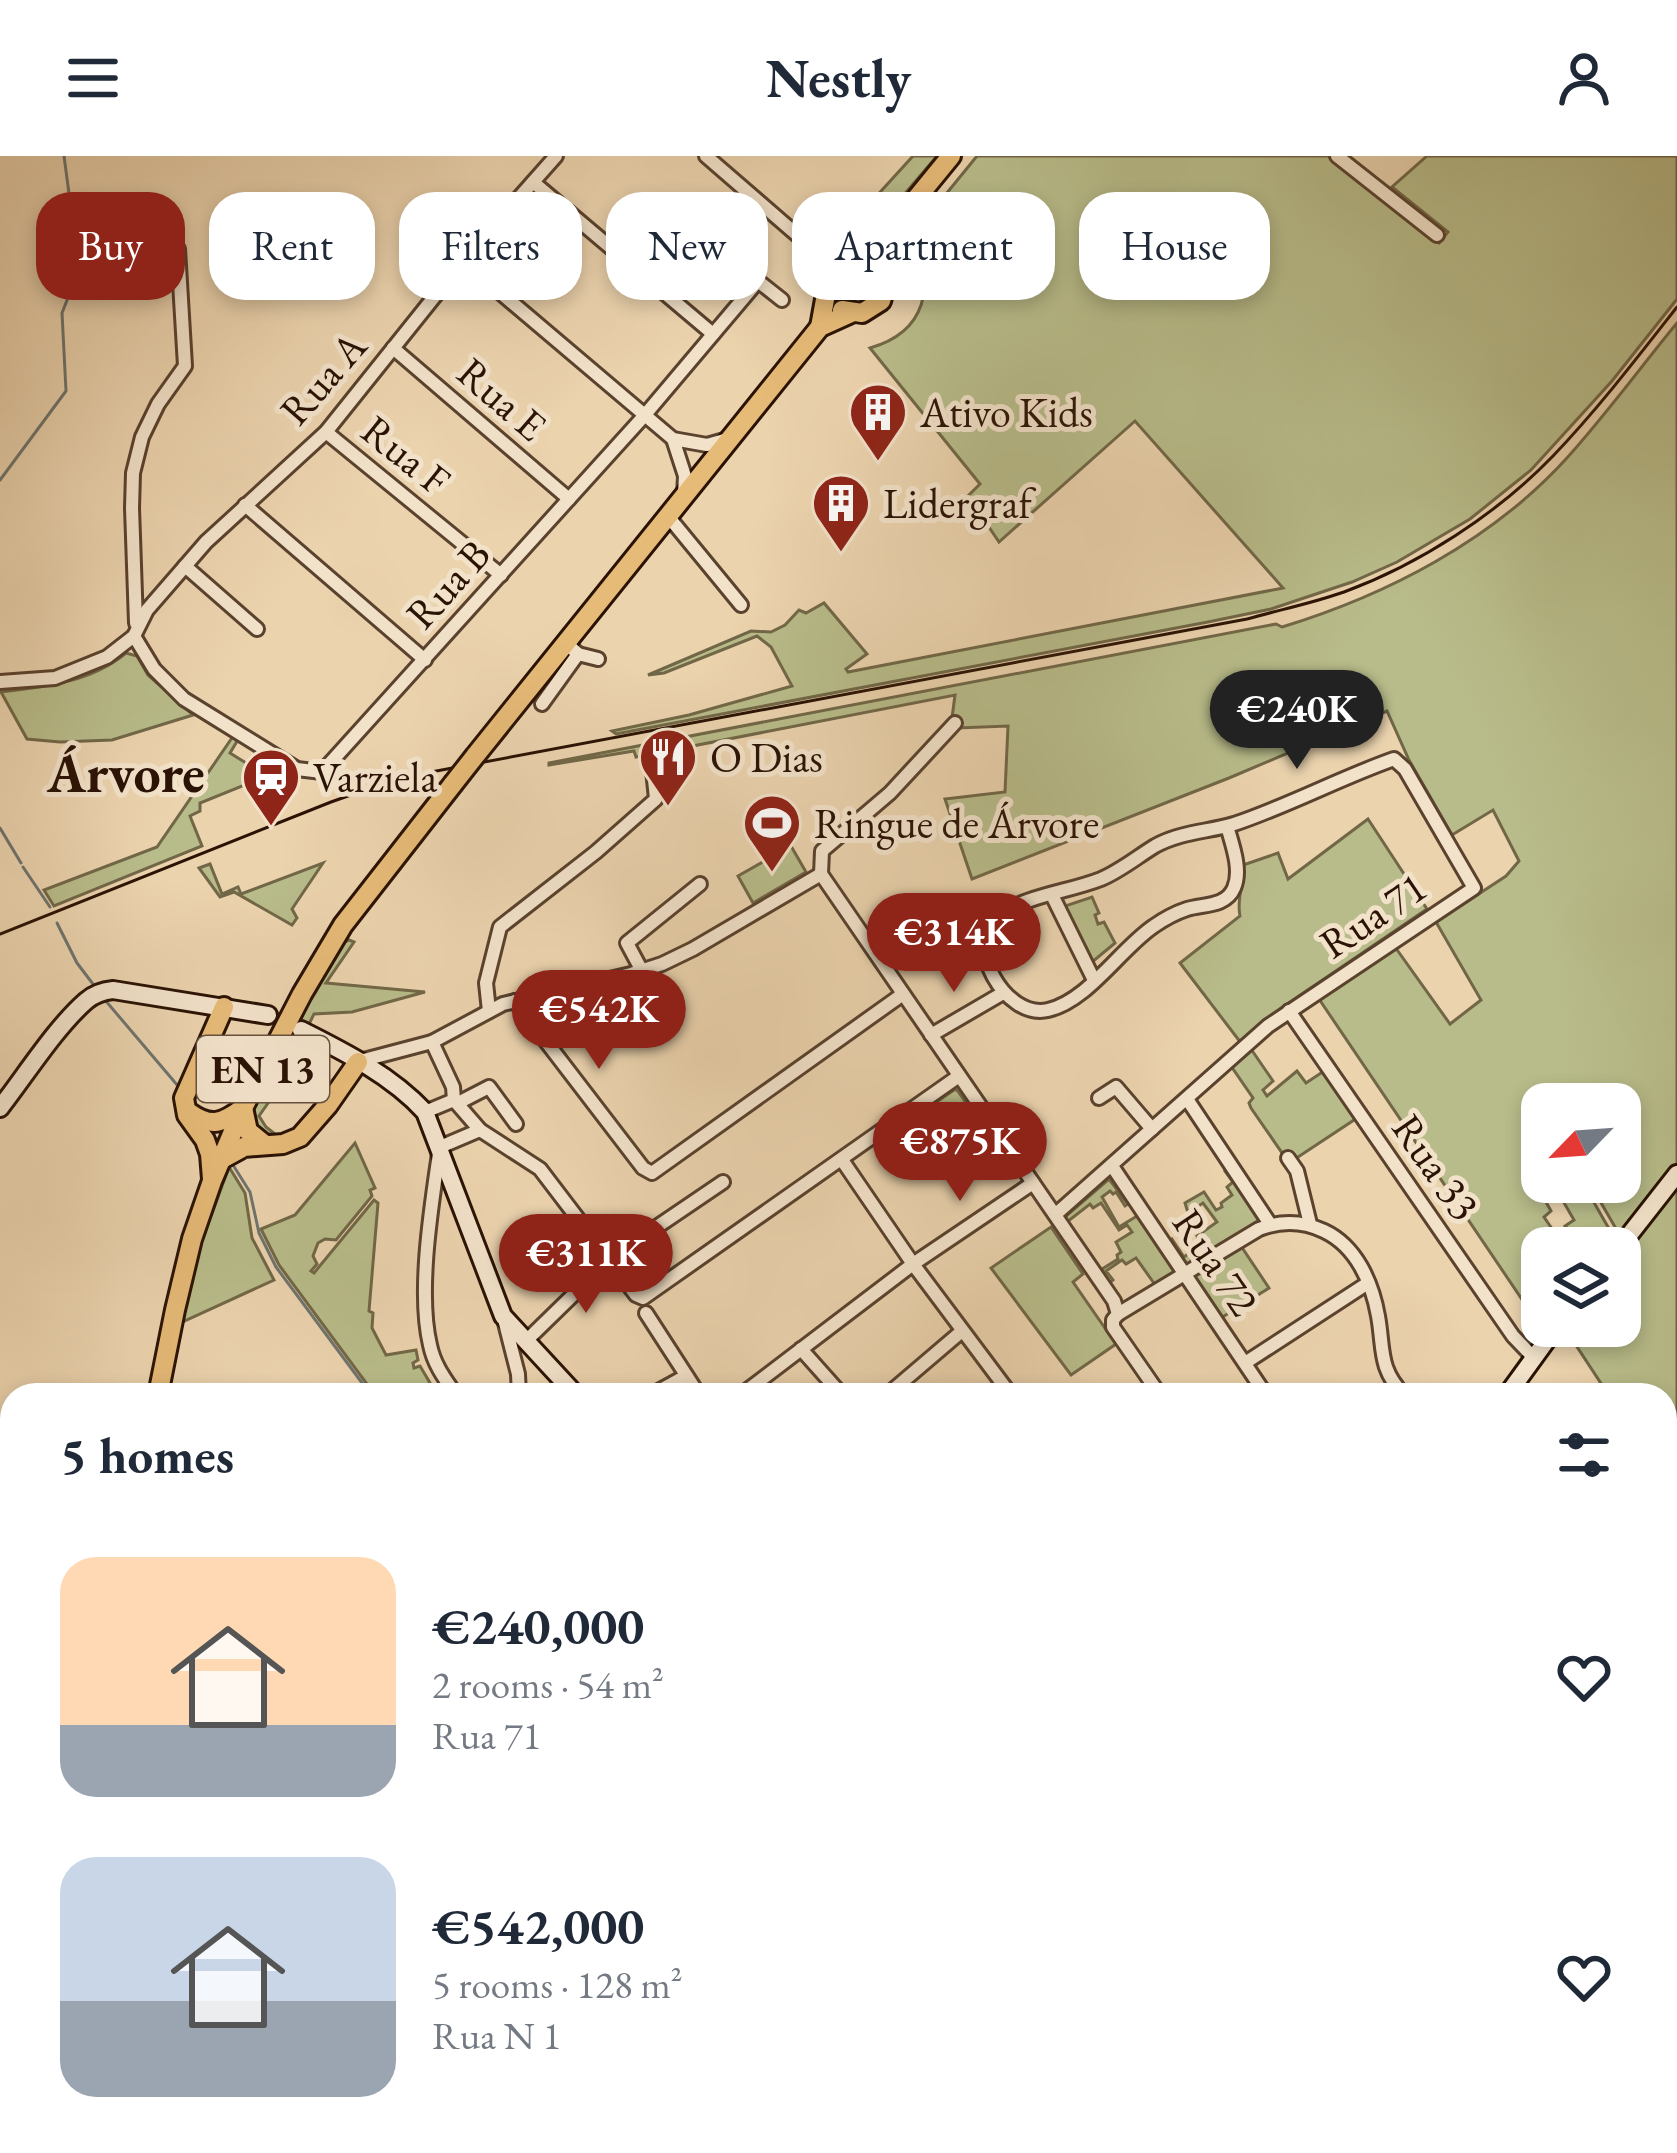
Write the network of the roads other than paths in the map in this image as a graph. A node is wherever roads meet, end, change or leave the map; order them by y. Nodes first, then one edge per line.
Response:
1 (556, 156) edge
2 (706, 156) edge
3 (1337, 156) edge
4 (959, 158) edge
5 (533, 182) junction
6 (524, 192) edge
7 (927, 192) edge
8 (933, 192) edge
9 (792, 231) edge
10 (1438, 235) dead end
11 (181, 300) edge
12 (432, 300) edge
13 (509, 300) edge
14 (782, 300) dead end
15 (825, 300) edge
16 (832, 300) edge
17 (882, 300) edge
18 (851, 314) junction
19 (820, 327) junction
20 (713, 334) junction
21 (393, 348) junction
22 (644, 416) junction
23 (326, 432) junction
24 (728, 440) junction
25 (678, 444) junction
26 (705, 468) junction
27 (683, 495) junction
28 (569, 499) junction
29 (245, 506) junction
30 (668, 515) junction
31 (185, 566) junction
32 (501, 575) junction
33 (741, 605) dead end
34 (257, 629) dead end
35 (134, 636) junction
36 (572, 649) junction
37 (598, 659) dead end
38 (424, 660) junction
39 (0, 682) edge
40 (542, 704) dead end
41 (955, 723) dead end
42 (653, 770) dead end
43 (1227, 826) junction
44 (821, 874) junction
45 (700, 884) dead end
46 (1052, 895) junction
47 (642, 971) junction
48 (1094, 980) junction
49 (1003, 993) junction
50 (902, 994) junction
51 (514, 1000) junction
52 (224, 1007) junction
53 (489, 1011) junction
54 (1289, 1011) junction
55 (268, 1015) dead end
56 (302, 1030) dead end
57 (931, 1035) junction
58 (432, 1042) junction
59 (358, 1062) junction
60 (959, 1076) junction
61 (1099, 1098) dead end
62 (1187, 1100) junction
63 (456, 1101) junction
64 (0, 1108) edge
65 (185, 1108) junction
66 (243, 1108) junction
67 (425, 1112) junction
68 (516, 1124) dead end
69 (1152, 1129) junction
70 (480, 1130) junction
71 (264, 1144) junction
72 (440, 1147) junction
73 (1288, 1157) dead end
74 (222, 1159) junction
75 (842, 1160) junction
76 (1112, 1166) junction
77 (1677, 1174) edge
78 (212, 1181) junction
79 (723, 1182) dead end
80 (1033, 1183) junction
81 (1056, 1214) junction
82 (1270, 1224) junction
83 (1310, 1224) junction
84 (1635, 1227) edge
85 (610, 1258) junction
86 (913, 1264) junction
87 (1184, 1273) junction
88 (1368, 1283) junction
89 (646, 1313) dead end
90 (1118, 1314) junction
91 (503, 1316) junction
92 (962, 1331) junction
93 (527, 1340) junction
94 (1541, 1347) edge
95 (801, 1348) junction
96 (1533, 1357) junction
97 (1244, 1364) junction
98 (686, 1376) junction
99 (161, 1383) edge
100 (448, 1383) edge
101 (518, 1383) edge
102 (568, 1383) edge
103 (673, 1383) edge
104 (691, 1383) edge
105 (756, 1383) edge
106 (832, 1383) edge
107 (900, 1383) edge
108 (1002, 1383) edge
109 (1152, 1383) edge
110 (1257, 1383) edge
111 (1394, 1383) edge
112 (1515, 1383) edge

1 - 5 street, Rua A
2 - 9 street
3 - 10 street
4 - 7 main road, EN 13
4 - 8 main road, EN 13
5 - 6 street, Rua A
5 - 20 street
11 - 35 street
12 - 21 street, Rua A
13 - 22 street
14 - 20 street, Rua B
15 - 19 main road, EN 13
16 - 18 main road
17 - 18 main road, EN 13
18 - 19 main road, EN 13
19 - 24 main road, EN 13
20 - 22 street, Rua B
21 - 23 street, Rua A
21 - 28 street, Rua E
22 - 25 street
22 - 28 street, Rua B
23 - 29 street, Rua A
23 - 32 street, Rua F
24 - 25 street
24 - 26 main road, EN 13
25 - 26 street
25 - 27 street
26 - 27 main road, EN 13
27 - 30 main road, EN 13
28 - 32 street, Rua B
29 - 31 street, Rua A
29 - 38 street
30 - 33 street
30 - 36 main road, EN 13
31 - 34 street
31 - 35 street, Rua A
32 - 38 street, Rua B
35 - 38 street, Rua B
35 - 39 street
36 - 37 street
36 - 40 street
36 - 66 main road, EN 13, bridge
41 - 44 street
42 - 53 street
43 - 46 street, Rua 71
43 - 48 street
43 - 54 street, Rua 71
44 - 47 street
44 - 50 street
45 - 47 street
46 - 48 street
46 - 49 street, Rua 71
47 - 51 street
48 - 49 street
49 - 57 street
50 - 51 street
50 - 57 street
51 - 53 street
52 - 55 street
52 - 64 street
52 - 65 main road
53 - 58 street
54 - 62 street, Rua 71
54 - 96 street, Rua 33
56 - 59 street
57 - 60 street
58 - 59 street
58 - 63 street
59 - 67 street
59 - 71 main road
60 - 75 street
60 - 80 street
61 - 69 street
62 - 69 street, Rua 71
62 - 82 street
63 - 67 street
63 - 68 street
63 - 70 street
65 - 66 main road
65 - 78 main road
66 - 71 main road
66 - 74 main road, EN 13
67 - 72 street
69 - 76 street, Rua 71
70 - 72 street
70 - 85 street
71 - 74 main road
72 - 91 street
72 - 100 street
73 - 83 street
74 - 78 main road, EN 13
75 - 85 street
75 - 86 street
76 - 81 street, Rua 71
76 - 87 street, Rua 72
77 - 84 street
78 - 99 main road, EN 13
79 - 85 street
80 - 81 street
80 - 86 street
81 - 90 street
82 - 83 street
82 - 87 street
83 - 88 street
85 - 93 street
86 - 92 street
86 - 95 street
87 - 90 street
87 - 97 street, Rua 72
88 - 97 street
88 - 111 street
89 - 98 street
90 - 109 street
91 - 93 street
91 - 101 street
92 - 107 street
92 - 108 street
93 - 102 street
94 - 96 street
95 - 105 street
95 - 106 street
96 - 112 street
97 - 110 street, Rua 72
98 - 103 street
98 - 104 street

